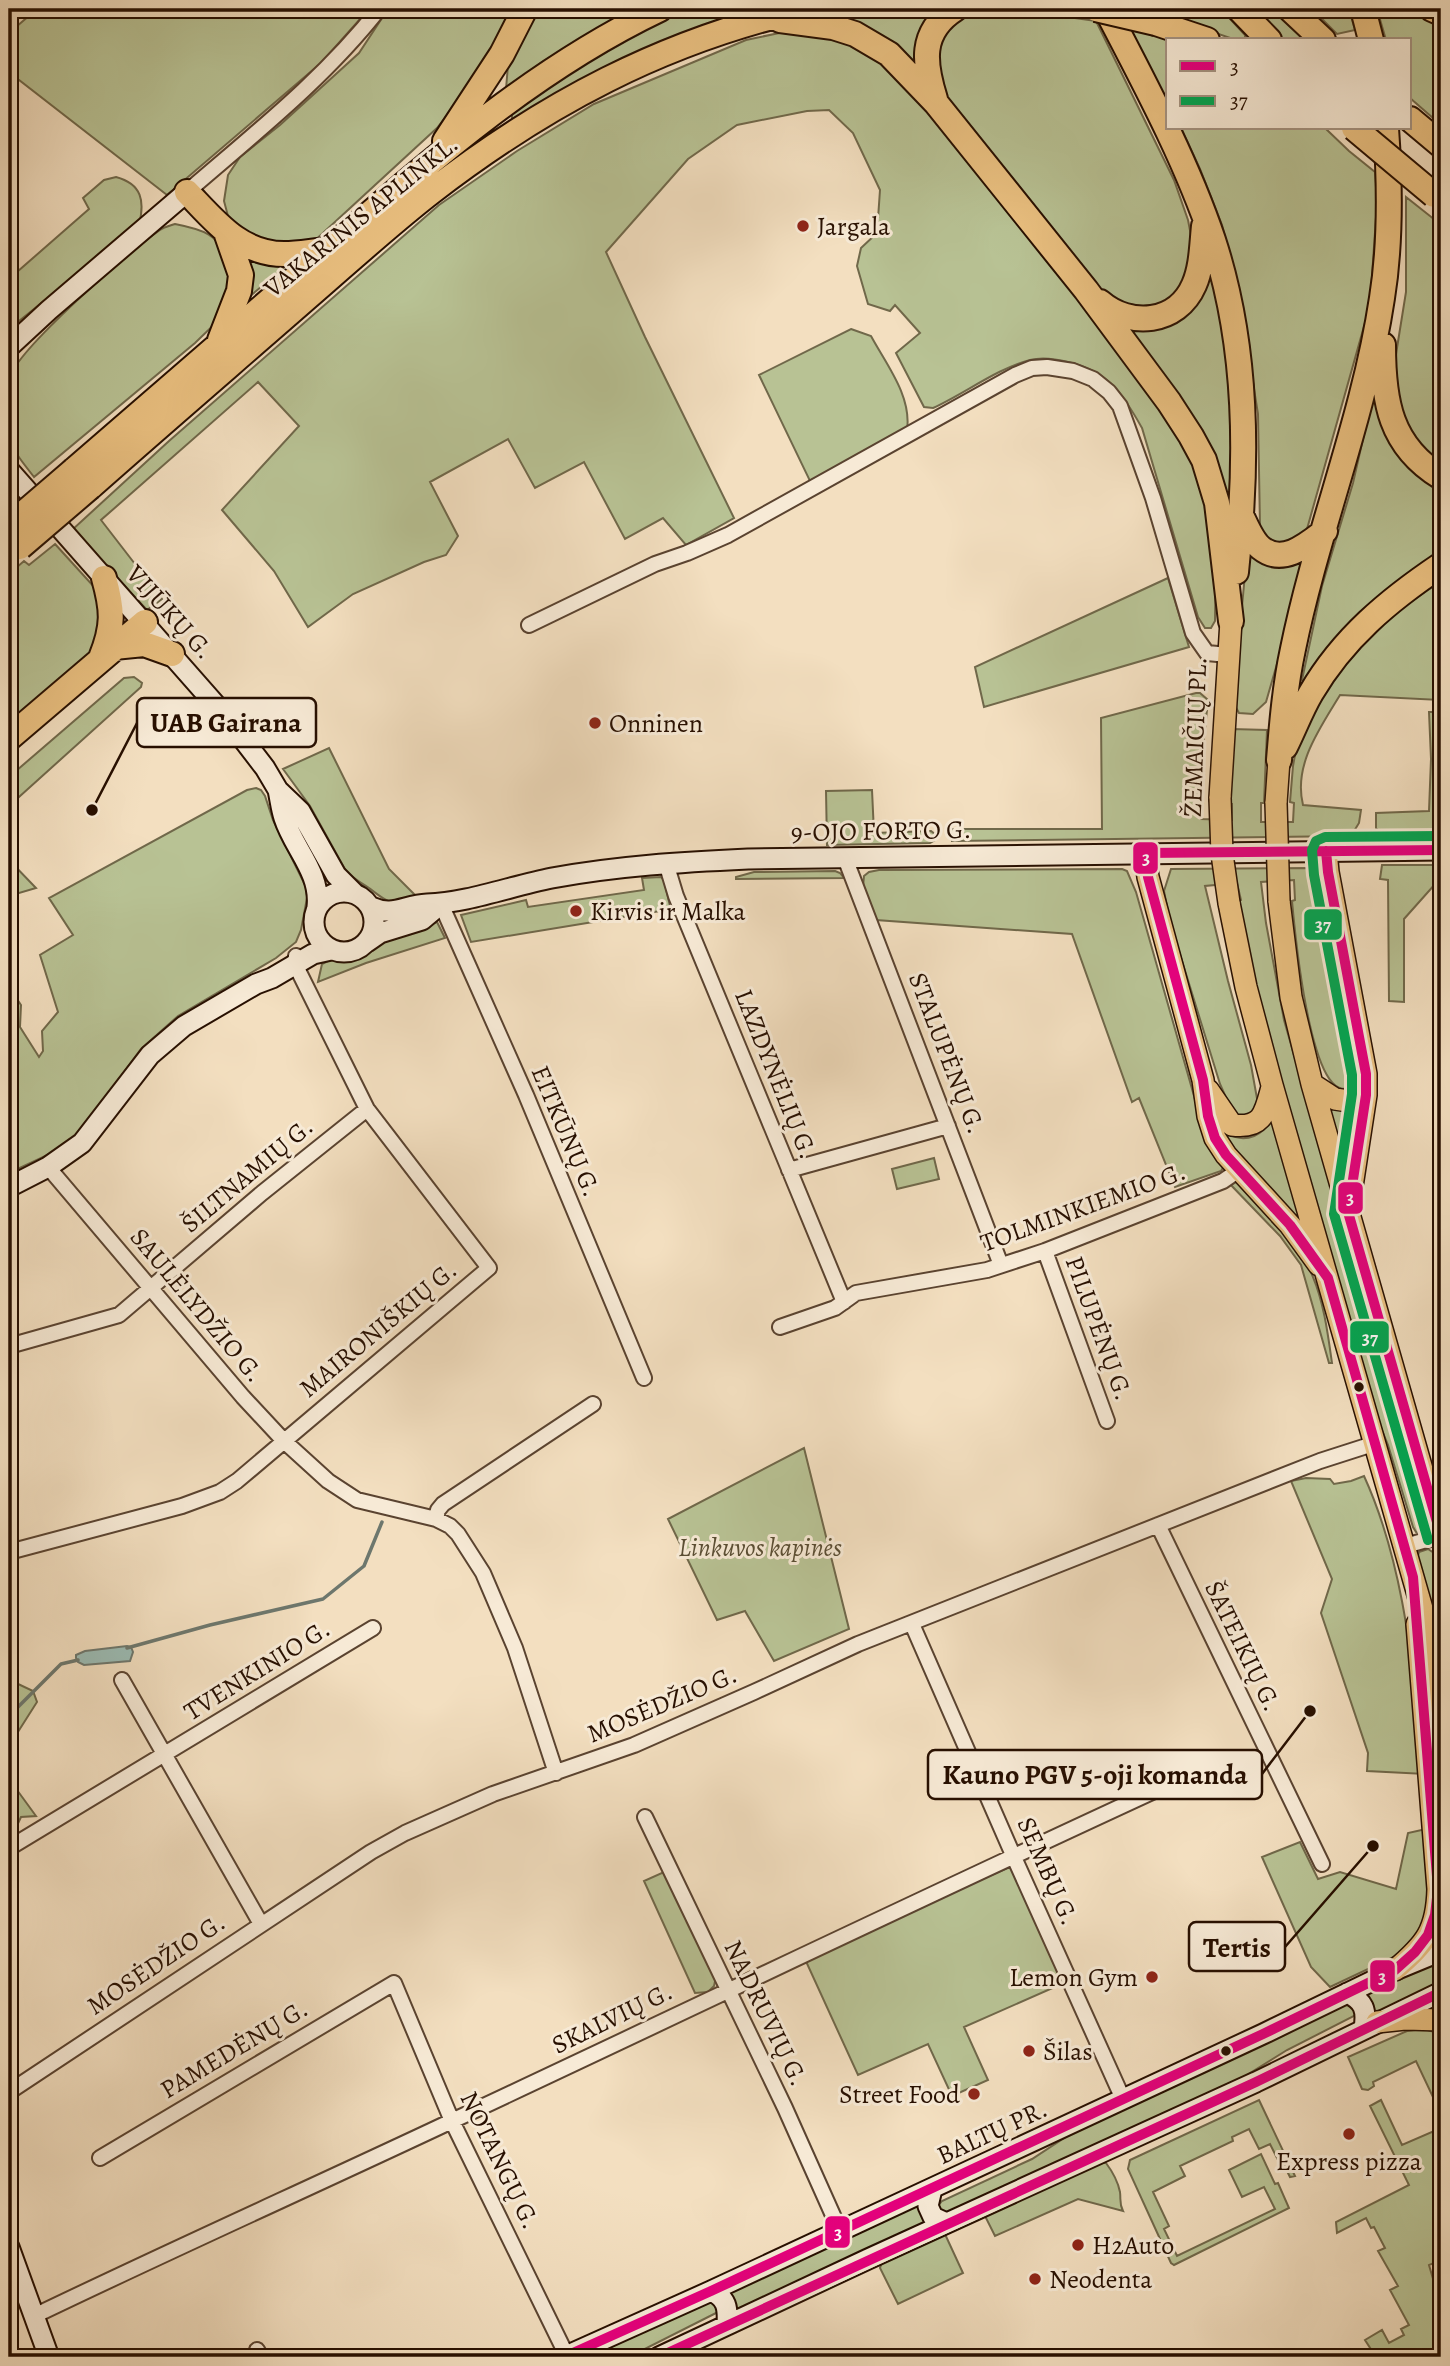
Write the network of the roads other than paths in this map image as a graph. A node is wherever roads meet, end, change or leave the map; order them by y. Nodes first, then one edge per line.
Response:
1 (379, 9) edge
2 (525, 9) edge
3 (660, 9) edge
4 (804, 9) edge
5 (955, 9) edge
6 (1096, 9) edge
7 (1106, 9) edge
8 (1239, 9) edge
9 (1290, 9) edge
10 (1363, 9) edge
11 (1432, 9) edge
12 (1441, 13) edge
13 (766, 18) junction
14 (1201, 38) edge
15 (1267, 38) edge
16 (1321, 38) edge
17 (1370, 38) edge
18 (936, 103) junction
19 (1416, 124) edge
20 (1166, 129) edge
21 (1166, 130) edge
22 (1356, 130) edge
23 (1386, 130) edge
24 (1441, 145) edge
25 (433, 159) junction
26 (187, 192) junction
27 (1438, 197) edge
28 (1205, 219) junction
29 (227, 234) junction
30 (328, 250) junction
31 (1086, 290) junction
32 (1382, 298) junction
33 (218, 345) junction
34 (10, 350) edge
35 (10, 470) edge
36 (1441, 477) edge
37 (82, 478) junction
38 (1241, 515) junction
39 (1325, 531) junction
40 (13, 543) edge
41 (1441, 565) edge
42 (104, 578) junction
43 (1231, 621) junction
44 (145, 622) junction
45 (529, 625) dead end
46 (108, 652) junction
47 (172, 654) junction
48 (1227, 655) junction
49 (9, 738) edge
50 (1279, 760) junction
51 (278, 790) junction
52 (1441, 850) edge
53 (1326, 851) junction
54 (1145, 853) junction
55 (845, 858) junction
56 (666, 863) junction
57 (355, 893) junction
58 (441, 904) junction
59 (371, 906) junction
60 (315, 915) junction
61 (367, 942) junction
62 (331, 950) junction
63 (295, 959) junction
64 (1366, 1074) junction
65 (1203, 1080) junction
66 (1312, 1084) junction
67 (1272, 1085) junction
68 (366, 1109) junction
69 (948, 1126) junction
70 (48, 1167) junction
71 (789, 1170) junction
72 (1240, 1170) junction
73 (9, 1186) edge
74 (1348, 1212) junction
75 (1045, 1251) junction
76 (1001, 1265) junction
77 (1328, 1278) junction
78 (151, 1289) junction
79 (844, 1302) junction
80 (780, 1327) dead end
81 (9, 1346) edge
82 (644, 1377) dead end
83 (593, 1404) dead end
84 (1107, 1421) dead end
85 (284, 1441) junction
86 (1376, 1443) junction
87 (436, 1519) junction
88 (1157, 1525) junction
89 (1441, 1536) edge
90 (1405, 1546) junction
91 (9, 1552) edge
92 (1413, 1577) junction
93 (912, 1624) junction
94 (373, 1628) dead end
95 (1441, 1675) edge
96 (122, 1680) dead end
97 (166, 1754) junction
98 (1210, 1765) dead end
99 (556, 1773) junction
100 (645, 1817) dead end
101 (9, 1848) edge
102 (1013, 1855) junction
103 (1322, 1864) dead end
104 (261, 1924) junction
105 (1441, 1951) edge
106 (1395, 1969) junction
107 (394, 1983) joint
108 (728, 1990) junction
109 (1441, 1992) edge
110 (1347, 1993) junction
111 (1441, 2020) edge
112 (1371, 2025) junction
113 (9, 2092) edge
114 (1123, 2099) junction
115 (452, 2121) junction
116 (100, 2158) dead end
117 (932, 2189) junction
118 (946, 2223) junction
119 (840, 2231) junction
120 (9, 2247) edge
121 (711, 2291) junction
122 (34, 2316) junction
123 (727, 2325) junction
124 (49, 2357) edge
125 (566, 2357) edge
126 (659, 2357) edge

1 - 26 street
2 - 25 highway
3 - 25 highway, VAKARINIS APLINKL.
4 - 13 highway, VAKARINIS APLINKL.
5 - 18 highway
6 - 14 highway, bridge
7 - 20 highway, ŽEMAIČIŲ PL.
8 - 15 highway
9 - 16 highway
10 - 17 highway
11 - 12 highway
13 - 18 highway
13 - 37 highway, VAKARINIS APLINKL.
18 - 31 highway
19 - 24 highway
21 - 28 highway, ŽEMAIČIŲ PL.
22 - 27 highway, bridge
23 - 32 highway
25 - 30 highway, VAKARINIS APLINKL.
26 - 29 highway
26 - 34 main road
28 - 31 highway
28 - 38 highway, ŽEMAIČIŲ PL.
29 - 30 highway
29 - 33 highway
30 - 33 highway, VAKARINIS APLINKL.
31 - 43 highway
32 - 36 highway
32 - 39 highway
33 - 37 highway, VAKARINIS APLINKL.
35 - 42 main road, VIJŪKŲ G.
37 - 40 highway, VAKARINIS APLINKL., bridge
38 - 39 highway
38 - 43 highway, ŽEMAIČIŲ PL.
39 - 50 highway
41 - 50 highway
42 - 44 main road, VIJŪKŲ G.
42 - 46 highway
43 - 48 main road, ŽEMAIČIŲ PL.
44 - 46 highway
44 - 47 main road, VIJŪKŲ G.
45 - 48 street
46 - 47 highway
46 - 49 highway
47 - 51 main road, VIJŪKŲ G.
48 - 67 main road, ŽEMAIČIŲ PL., bridge
50 - 66 main road, bridge
51 - 57 main road, VIJŪKŲ G.
51 - 60 main road, VIJŪKŲ G.
52 - 53 main road, 9-OJO FORTO G.
53 - 54 main road, 9-OJO FORTO G.
53 - 64 main road
54 - 55 main road, 9-OJO FORTO G.
54 - 65 main road
55 - 56 main road, 9-OJO FORTO G.
55 - 69 street, STALUPĖNŲ G.
56 - 58 main road, 9-OJO FORTO G.
56 - 71 street, LAZDYNĖLIŲ G.
57 - 59 main road
57 - 60 main road
58 - 59 main road, 9-OJO FORTO G.
58 - 61 main road, 9-OJO FORTO G.
58 - 82 street, EITKŪNŲ G.
59 - 61 main road
60 - 62 main road
60 - 63 main road
61 - 62 main road
62 - 63 main road
63 - 68 street, MAIRONIŠKIŲ G.
63 - 70 main road
64 - 66 main road
64 - 74 main road
65 - 67 main road
65 - 72 main road
66 - 74 main road
67 - 77 main road, ŽEMAIČIŲ PL.
68 - 78 street, ŠILTNAMIŲ G.
68 - 85 street, MAIRONIŠKIŲ G.
69 - 71 street
69 - 76 street, STALUPĖNŲ G.
70 - 73 main road
70 - 78 street, SAULĖLYDŽIO G.
71 - 79 street, LAZDYNĖLIŲ G.
72 - 75 street, TOLMINKIEMIO G.
72 - 77 main road
74 - 89 main road
75 - 76 street, TOLMINKIEMIO G.
75 - 84 street, PILUPĖNŲ G.
76 - 79 street, TOLMINKIEMIO G.
77 - 86 main road, ŽEMAIČIŲ PL.
78 - 81 street, ŠILTNAMIŲ G.
78 - 85 street, SAULĖLYDŽIO G.
79 - 80 street, TOLMINKIEMIO G.
83 - 87 street
85 - 87 street, SAULĖLYDŽIO G.
85 - 91 street, MAIRONIŠKIŲ G.
86 - 88 street, MOSĖDŽIO G.
86 - 90 main road, ŽEMAIČIŲ PL.
87 - 99 street, SAULĖLYDŽIO G.
88 - 93 street, MOSĖDŽIO G.
88 - 103 street, ŠATEIKIŲ G.
89 - 90 street
90 - 92 main road, ŽEMAIČIŲ PL.
92 - 95 main road, ŽEMAIČIŲ PL.
92 - 106 main road
93 - 99 street, MOSĖDŽIO G.
93 - 102 street, SEMBŲ G.
94 - 97 street, TVENKINIO G.
96 - 97 street, TVENKINIO G.
97 - 101 street, TVENKINIO G.
97 - 104 street, TVENKINIO G.
98 - 102 street, SKALVIŲ G.
99 - 104 street, MOSĖDŽIO G.
100 - 108 street, NADRUVIŲ G.
102 - 108 street, SKALVIŲ G.
102 - 114 street, SEMBŲ G.
104 - 113 street, MOSĖDŽIO G.
105 - 106 main road, BALTŲ PR.
106 - 110 main road, BALTŲ PR.
107 - 115 street, NOTANGŲ G.
107 - 116 street, PAMEDĖNŲ G.
108 - 115 street, SKALVIŲ G.
108 - 119 street, NADRUVIŲ G.
109 - 112 main road
110 - 112 main road
110 - 114 main road, BALTŲ PR.
111 - 112 main road
112 - 118 main road
114 - 117 main road, BALTŲ PR.
115 - 122 street, SKALVIŲ G.
115 - 125 street, NOTANGŲ G.
117 - 118 main road
117 - 119 main road, BALTŲ PR.
118 - 123 main road
119 - 121 main road, BALTŲ PR.
120 - 122 main road
121 - 123 main road
121 - 125 main road, BALTŲ PR.
122 - 124 main road
123 - 126 main road

